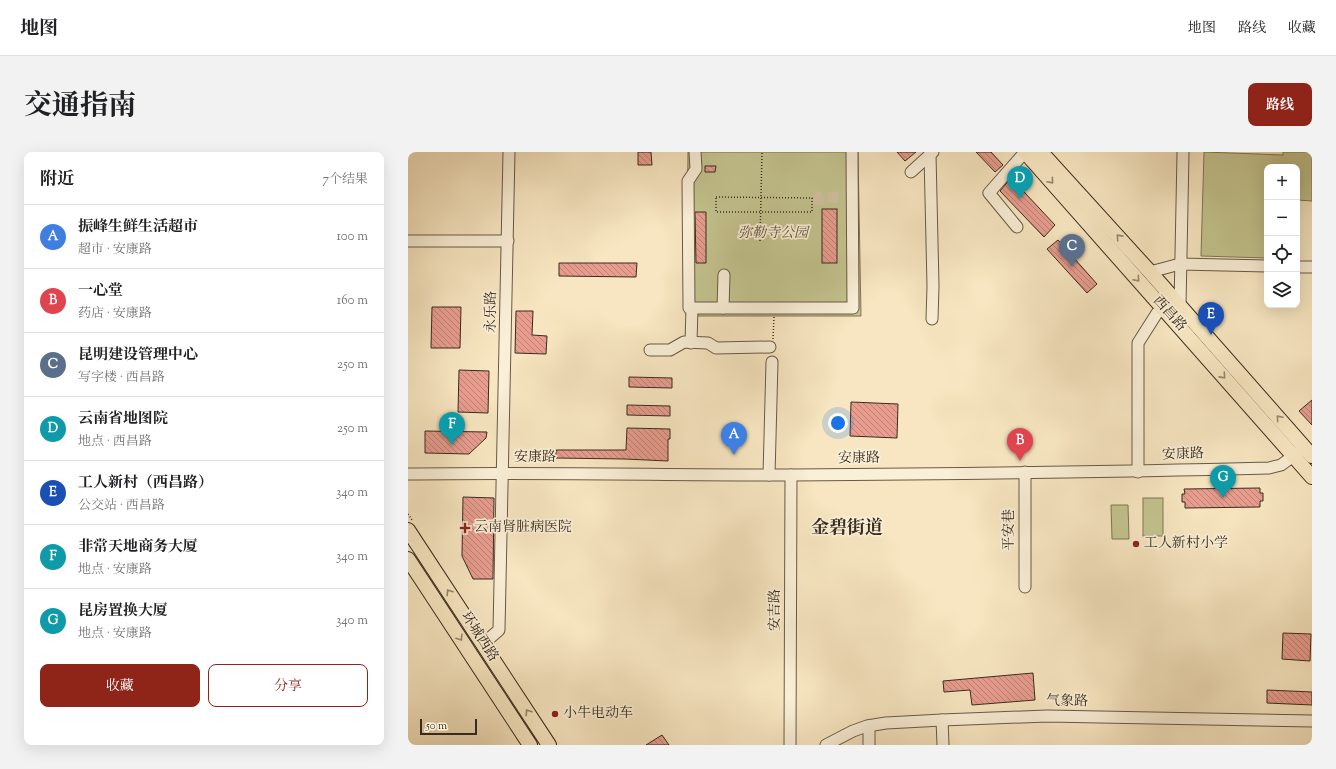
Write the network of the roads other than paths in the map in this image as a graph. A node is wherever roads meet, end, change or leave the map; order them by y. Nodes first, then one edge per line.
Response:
1 (509, 152) edge
2 (696, 152) edge
3 (852, 152) edge
4 (1025, 152) edge
5 (1041, 152) edge
6 (1184, 152) edge
7 (931, 153) edge
8 (911, 172) dead end
9 (1017, 227) dead end
10 (408, 241) edge
11 (508, 241) junction
12 (1180, 264) junction
13 (1264, 266) edge
14 (1300, 267) edge
15 (1312, 267) edge
16 (1150, 272) junction
17 (724, 275) dead end
18 (1180, 306) junction
19 (692, 308) junction
20 (723, 308) junction
21 (1164, 309) junction
22 (932, 319) dead end
23 (691, 342) junction
24 (772, 345) road end
25 (650, 350) dead end
26 (772, 362) dead end
27 (1304, 453) edge
28 (1025, 472) junction
29 (1138, 472) junction
30 (503, 473) junction
31 (408, 474) edge
32 (769, 475) junction
33 (791, 475) junction
34 (1312, 477) edge
35 (408, 530) edge
36 (408, 559) edge
37 (1025, 587) dead end
38 (483, 644) junction
39 (942, 720) junction
40 (1312, 721) edge
41 (869, 726) junction
42 (530, 745) edge
43 (549, 745) edge
44 (790, 745) edge
45 (826, 745) edge
46 (869, 745) edge
47 (943, 745) edge

1 - 11 street, 永乐路
2 - 19 street
3 - 20 street
4 - 9 street
4 -> 21 main road, 西昌路
16 -> 5 main road, 西昌路
6 - 12 street
7 - 8 street
7 - 22 street
10 - 11 street
11 - 30 street, 永乐路
12 - 13 street
12 - 16 street
12 - 18 street
14 - 15 street
16 - 18 main road, 西昌路
17 - 20 street
27 -> 18 main road, 西昌路
19 - 20 street
19 - 23 street
21 -> 27 main road, 西昌路
21 - 29 street
23 - 24 street
23 - 25 street
26 - 32 street
27 - 29 street, 安康路
27 - 34 main road, 西昌路
28 - 29 street, 安康路
28 - 33 street, 安康路
28 - 37 street, 平安巷
30 - 31 street, 安康路
30 - 32 street, 安康路
30 - 38 street, 永乐路
32 - 33 street, 安康路
33 - 44 street, 安吉路
38 -> 35 main road, 环城西路
36 -> 42 main road, 环城西路
43 -> 38 main road, 环城西路
39 - 40 street, 气象路
39 - 41 street, 气象路
39 - 47 street
41 - 45 street, 气象路
41 - 46 street

